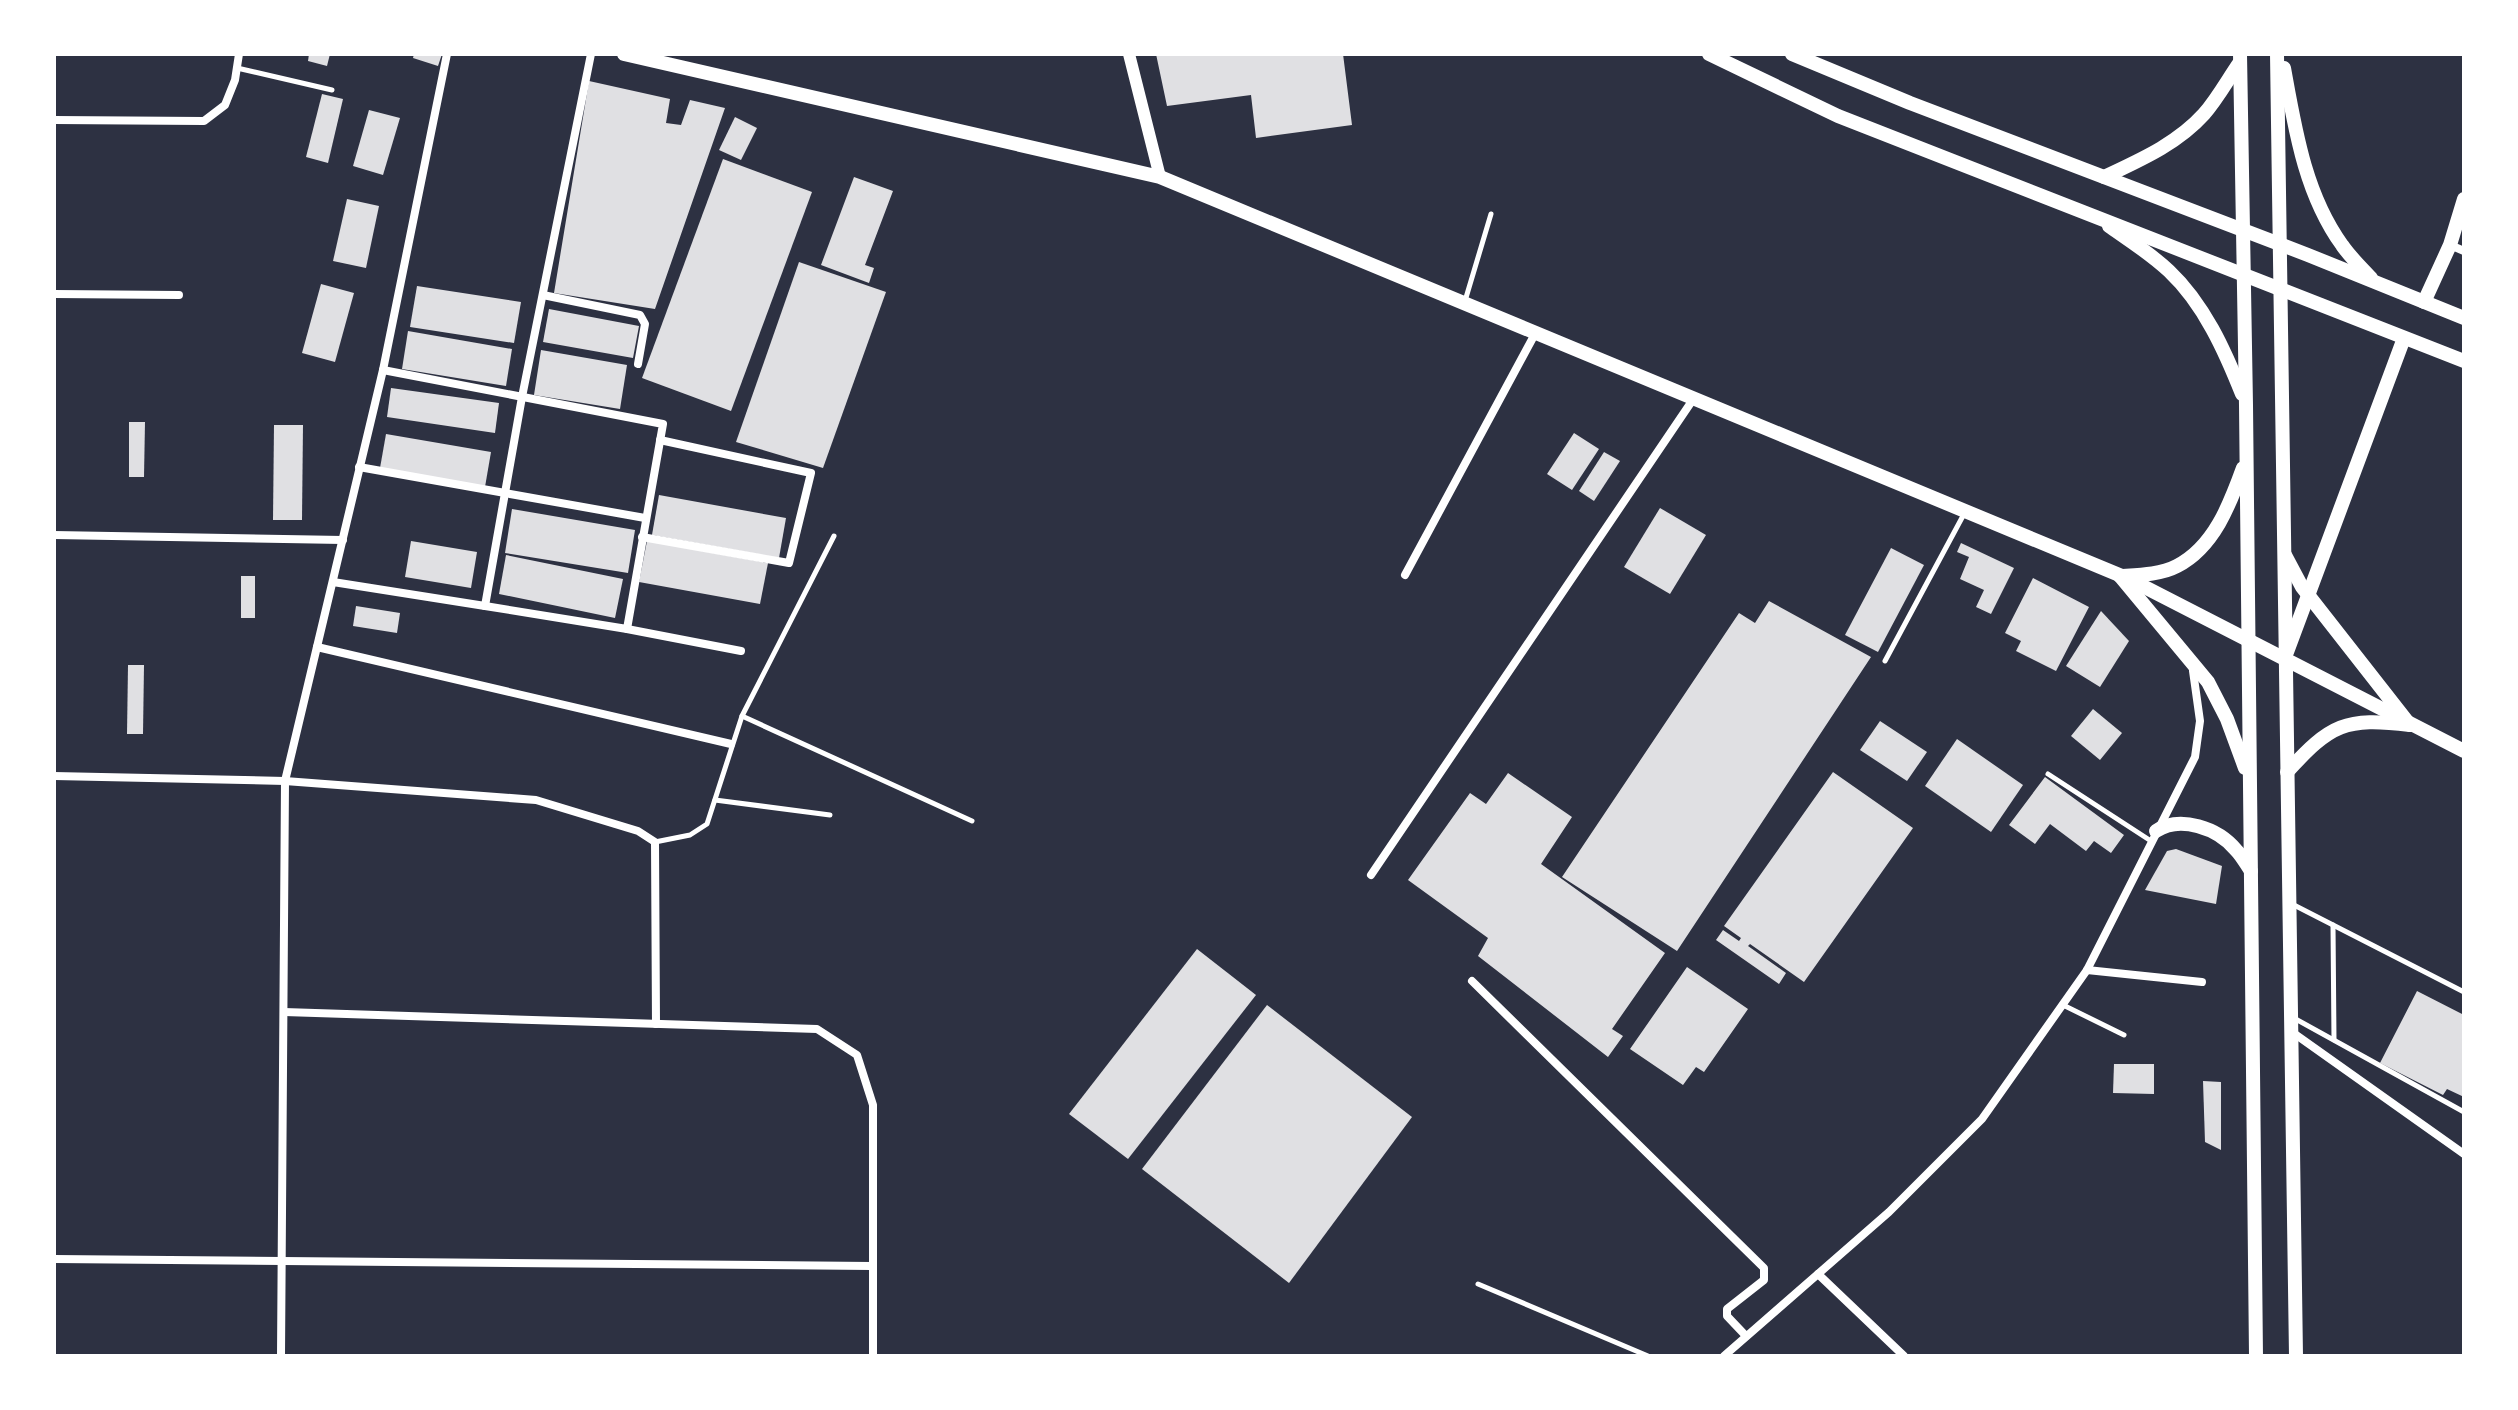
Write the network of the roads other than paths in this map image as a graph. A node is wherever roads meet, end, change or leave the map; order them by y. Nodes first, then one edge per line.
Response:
1 (239, 54) edge
2 (447, 54) edge
3 (591, 54) edge
4 (624, 54) edge
5 (1129, 54) edge
6 (1709, 54) edge
7 (1792, 54) edge
8 (2279, 54) edge
9 (2240, 58) edge
10 (237, 68) junction
11 (332, 90) dead end
12 (54, 120) edge
13 (1160, 177) junction
14 (2104, 177) junction
15 (2464, 199) edge
16 (1491, 214) dead end
17 (2096, 216) junction
18 (2243, 230) junction
19 (2280, 245) junction
20 (2457, 248) edge
21 (2243, 274) junction
22 (2374, 281) junction
23 (2281, 289) junction
24 (54, 294) edge
25 (179, 295) dead end
26 (543, 295) junction
27 (1465, 302) junction
28 (2424, 302) junction
29 (2464, 318) edge
30 (1536, 332) junction
31 (2404, 338) junction
32 (2464, 361) edge
33 (638, 364) dead end
34 (383, 370) junction
35 (522, 397) junction
36 (1695, 397) junction
37 (2246, 405) junction
38 (660, 440) junction
39 (2246, 460) junction
40 (359, 467) junction
41 (506, 493) junction
42 (1965, 513) junction
43 (645, 518) junction
44 (54, 535) edge
45 (834, 536) dead end
46 (642, 537) junction
47 (343, 540) junction
48 (2282, 546) junction
49 (1405, 575) dead end
50 (2120, 576) junction
51 (333, 582) junction
52 (2308, 595) junction
53 (485, 606) junction
54 (627, 629) junction
55 (2248, 641) junction
56 (317, 647) junction
57 (741, 651) dead end
58 (2188, 658) junction
59 (2284, 660) junction
60 (1885, 661) dead end
61 (742, 716) junction
62 (2410, 725) junction
63 (731, 744) junction
64 (2464, 751) edge
65 (2287, 772) junction
66 (2048, 774) dead end
67 (54, 776) edge
68 (2250, 780) junction
69 (285, 781) junction
70 (715, 800) junction
71 (830, 815) dead end
72 (972, 821) dead end
73 (2154, 836) junction
74 (655, 842) junction
75 (2251, 871) junction
76 (1371, 875) dead end
77 (2289, 902) junction
78 (2333, 925) junction
79 (2087, 970) junction
80 (1472, 981) dead end
81 (2202, 982) dead end
82 (2464, 992) edge
83 (2063, 1005) junction
84 (284, 1012) junction
85 (656, 1024) junction
86 (2291, 1024) junction
87 (2124, 1035) dead end
88 (2334, 1040) junction
89 (2464, 1112) edge
90 (2464, 1154) edge
91 (54, 1259) edge
92 (281, 1260) junction
93 (872, 1266) junction
94 (1818, 1274) junction
95 (1478, 1284) dead end
96 (1746, 1336) junction
97 (281, 1356) edge
98 (873, 1356) edge
99 (1648, 1356) edge
100 (1724, 1356) edge
101 (1904, 1356) edge
102 (2256, 1356) edge
103 (2296, 1356) edge

1 - 10 street
2 - 34 street
3 - 26 street
4 - 13 main road
5 - 13 street
6 - 17 main road
7 - 14 main road
8 - 19 main road
8 - 22 main road
9 - 14 main road
9 - 18 main road
10 - 11 lane
10 - 12 street
13 - 27 main road
14 - 18 main road
15 - 20 main road
16 - 27 lane
17 - 21 main road
17 - 37 main road
18 - 19 main road
18 - 21 main road
19 - 22 main road
19 - 23 main road
20 - 28 main road
21 - 23 main road
21 - 37 main road
22 - 28 main road
23 - 31 main road
23 - 48 main road
24 - 25 street
26 - 33 street
26 - 35 street
27 - 30 main road
28 - 29 main road
30 - 36 main road
30 - 49 street
31 - 32 main road
31 - 52 main road
34 - 35 street
34 - 40 street
35 - 38 street
35 - 41 street
36 - 42 main road
36 - 76 street
37 - 39 main road
38 - 43 street
38 - 46 street
39 - 50 main road
39 - 55 main road
40 - 41 street
40 - 47 street
41 - 43 street
41 - 53 street
42 - 50 main road
42 - 60 lane
43 - 46 street
44 - 47 street
45 - 61 lane
46 - 54 street
47 - 51 street
48 - 52 main road
48 - 59 main road
50 - 55 main road
50 - 58 main road
51 - 53 street
51 - 56 street
52 - 59 main road
52 - 62 main road
53 - 54 street
54 - 57 street
55 - 59 main road
55 - 68 main road
56 - 63 street
56 - 69 street
58 - 68 main road
58 - 73 street
59 - 62 main road
59 - 65 main road
61 - 63 lane
61 - 72 lane
62 - 64 main road
62 - 65 main road
63 - 70 lane
65 - 77 main road
66 - 73 lane
67 - 69 street
68 - 75 main road
69 - 74 street
69 - 84 street
70 - 71 lane
70 - 74 lane
73 - 75 main road
73 - 79 street
74 - 85 street
75 - 102 main road
77 - 78 lane
77 - 86 main road
78 - 82 lane
78 - 88 lane
79 - 81 street
79 - 83 street
80 - 96 street
83 - 87 lane
83 - 94 street
84 - 85 street
84 - 92 street
85 - 93 street
86 - 88 lane
86 - 90 street
86 - 103 main road
88 - 89 lane
91 - 92 street
92 - 93 street
92 - 97 street
93 - 98 street
94 - 96 street
94 - 101 street
95 - 99 lane
96 - 100 street

